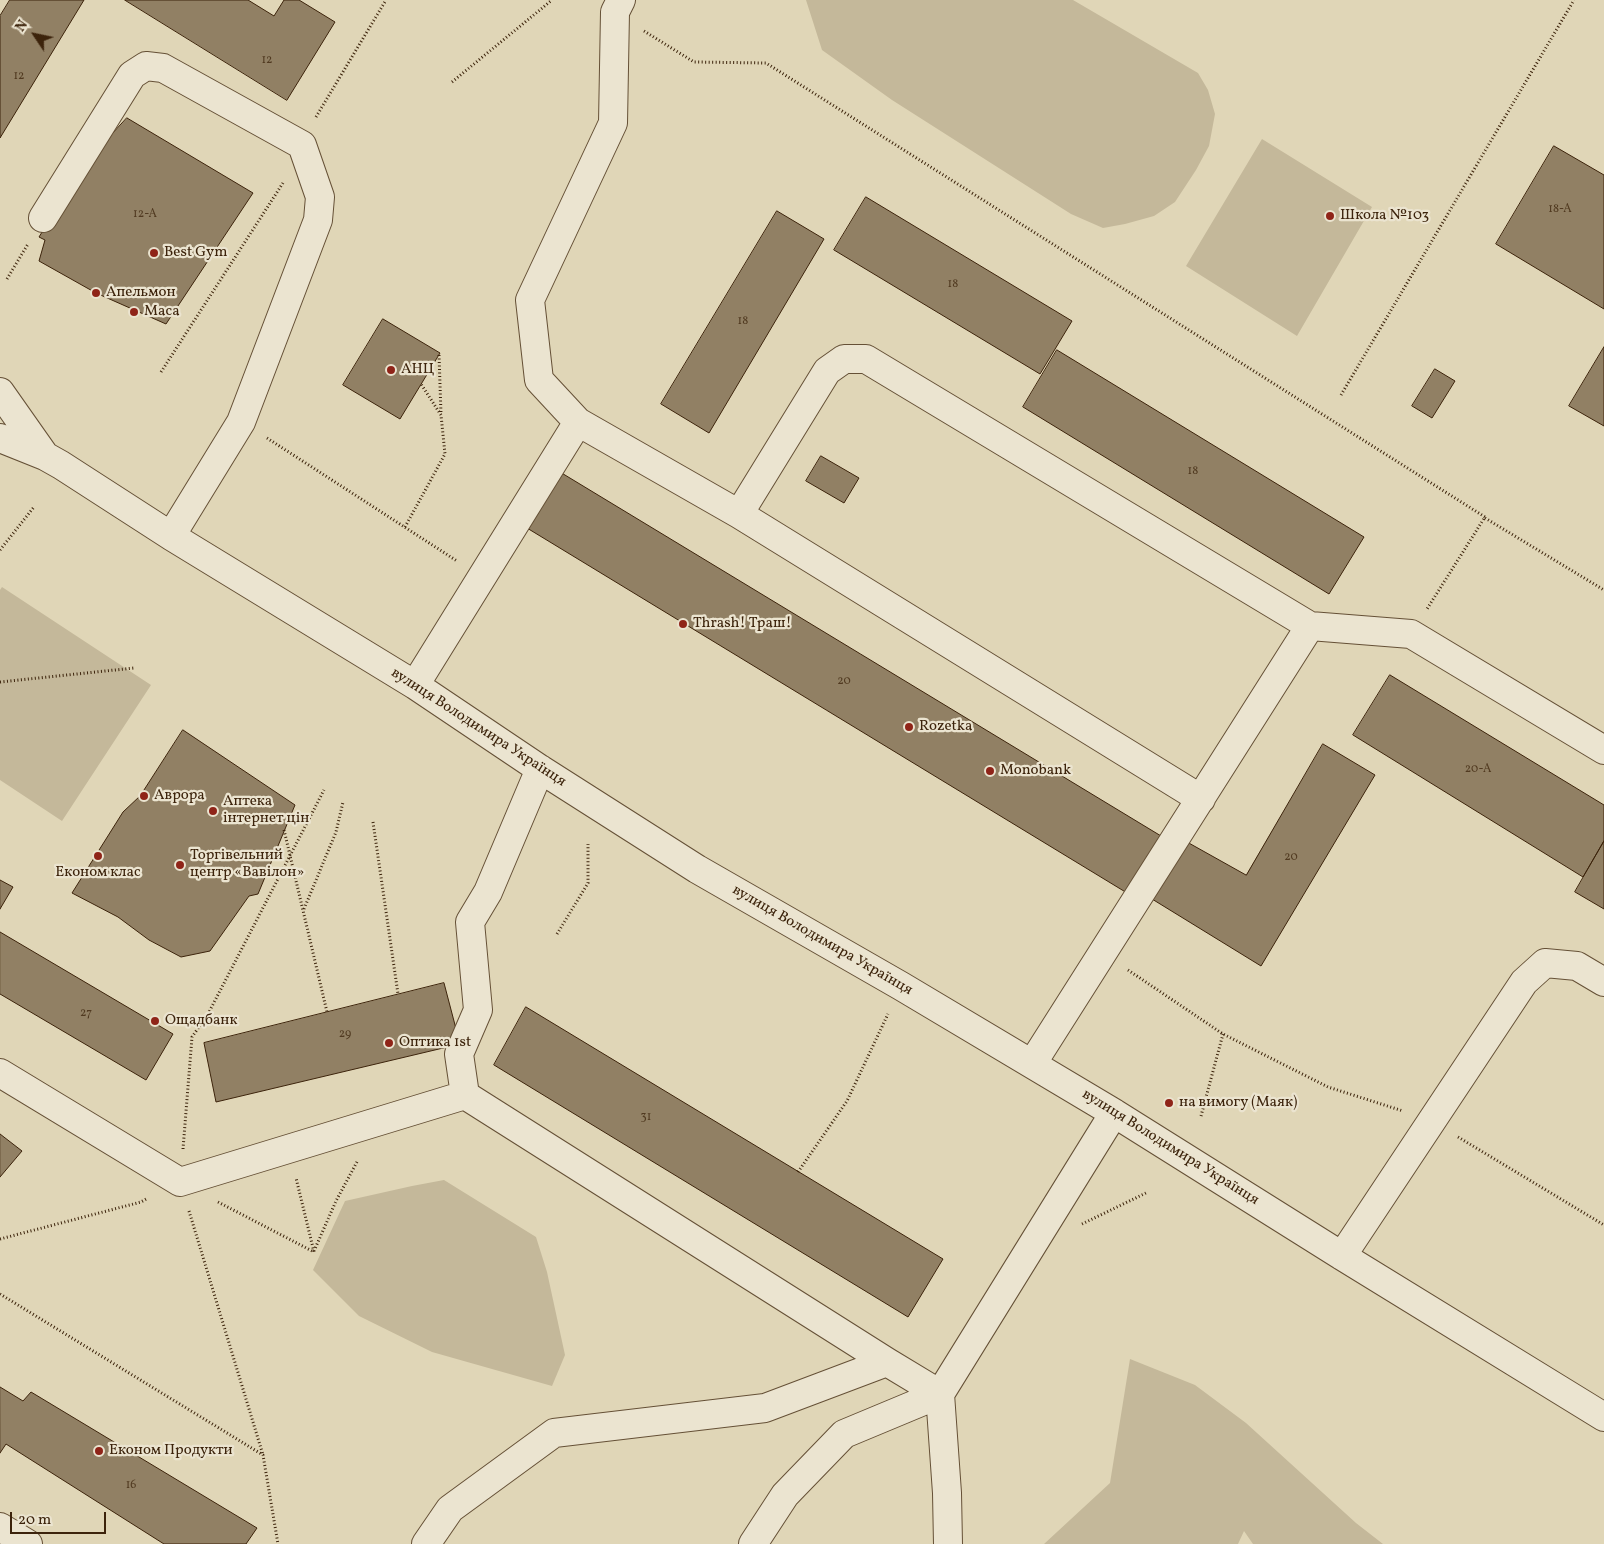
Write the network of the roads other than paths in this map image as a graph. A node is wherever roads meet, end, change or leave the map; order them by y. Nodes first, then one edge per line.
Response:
1 (618, 6) edge
2 (43, 218) road end
3 (0, 392) edge
4 (578, 422) junction
5 (0, 438) edge
6 (45, 456) junction
7 (0, 457) edge
8 (739, 514) junction
9 (171, 536) junction
10 (1310, 626) junction
11 (415, 685) junction
12 (1604, 750) edge
13 (540, 768) junction
14 (1201, 799) junction
15 (1604, 982) edge
16 (1032, 1064) junction
17 (0, 1073) edge
18 (465, 1095) junction
19 (1114, 1113) junction
20 (1342, 1256) junction
21 (886, 1362) junction
22 (940, 1394) junction
23 (1604, 1417) edge
24 (0, 1527) edge
25 (28, 1544) edge
26 (426, 1544) edge
27 (753, 1544) edge
28 (948, 1544) edge

1 - 4 street
2 - 9 street
3 - 6 street, вулиця Володимира Українця
4 - 8 street
4 - 11 street
5 - 6 street, вулиця Володимира Українця
6 - 7 street
6 - 9 street, вулиця Володимира Українця
8 - 10 street
8 - 14 street
9 - 11 street, вулиця Володимира Українця
10 - 12 street
10 - 14 street
11 - 13 street, вулиця Володимира Українця
13 - 16 street, вулиця Володимира Українця
13 - 18 street
14 - 16 street
15 - 20 street
16 - 19 street, вулиця Володимира Українця
17 - 18 street
18 - 21 street
19 - 20 street, вулиця Володимира Українця
19 - 22 street
20 - 23 street, вулиця Володимира Українця
21 - 22 street
21 - 26 street
22 - 27 street
22 - 28 street
24 - 25 street

